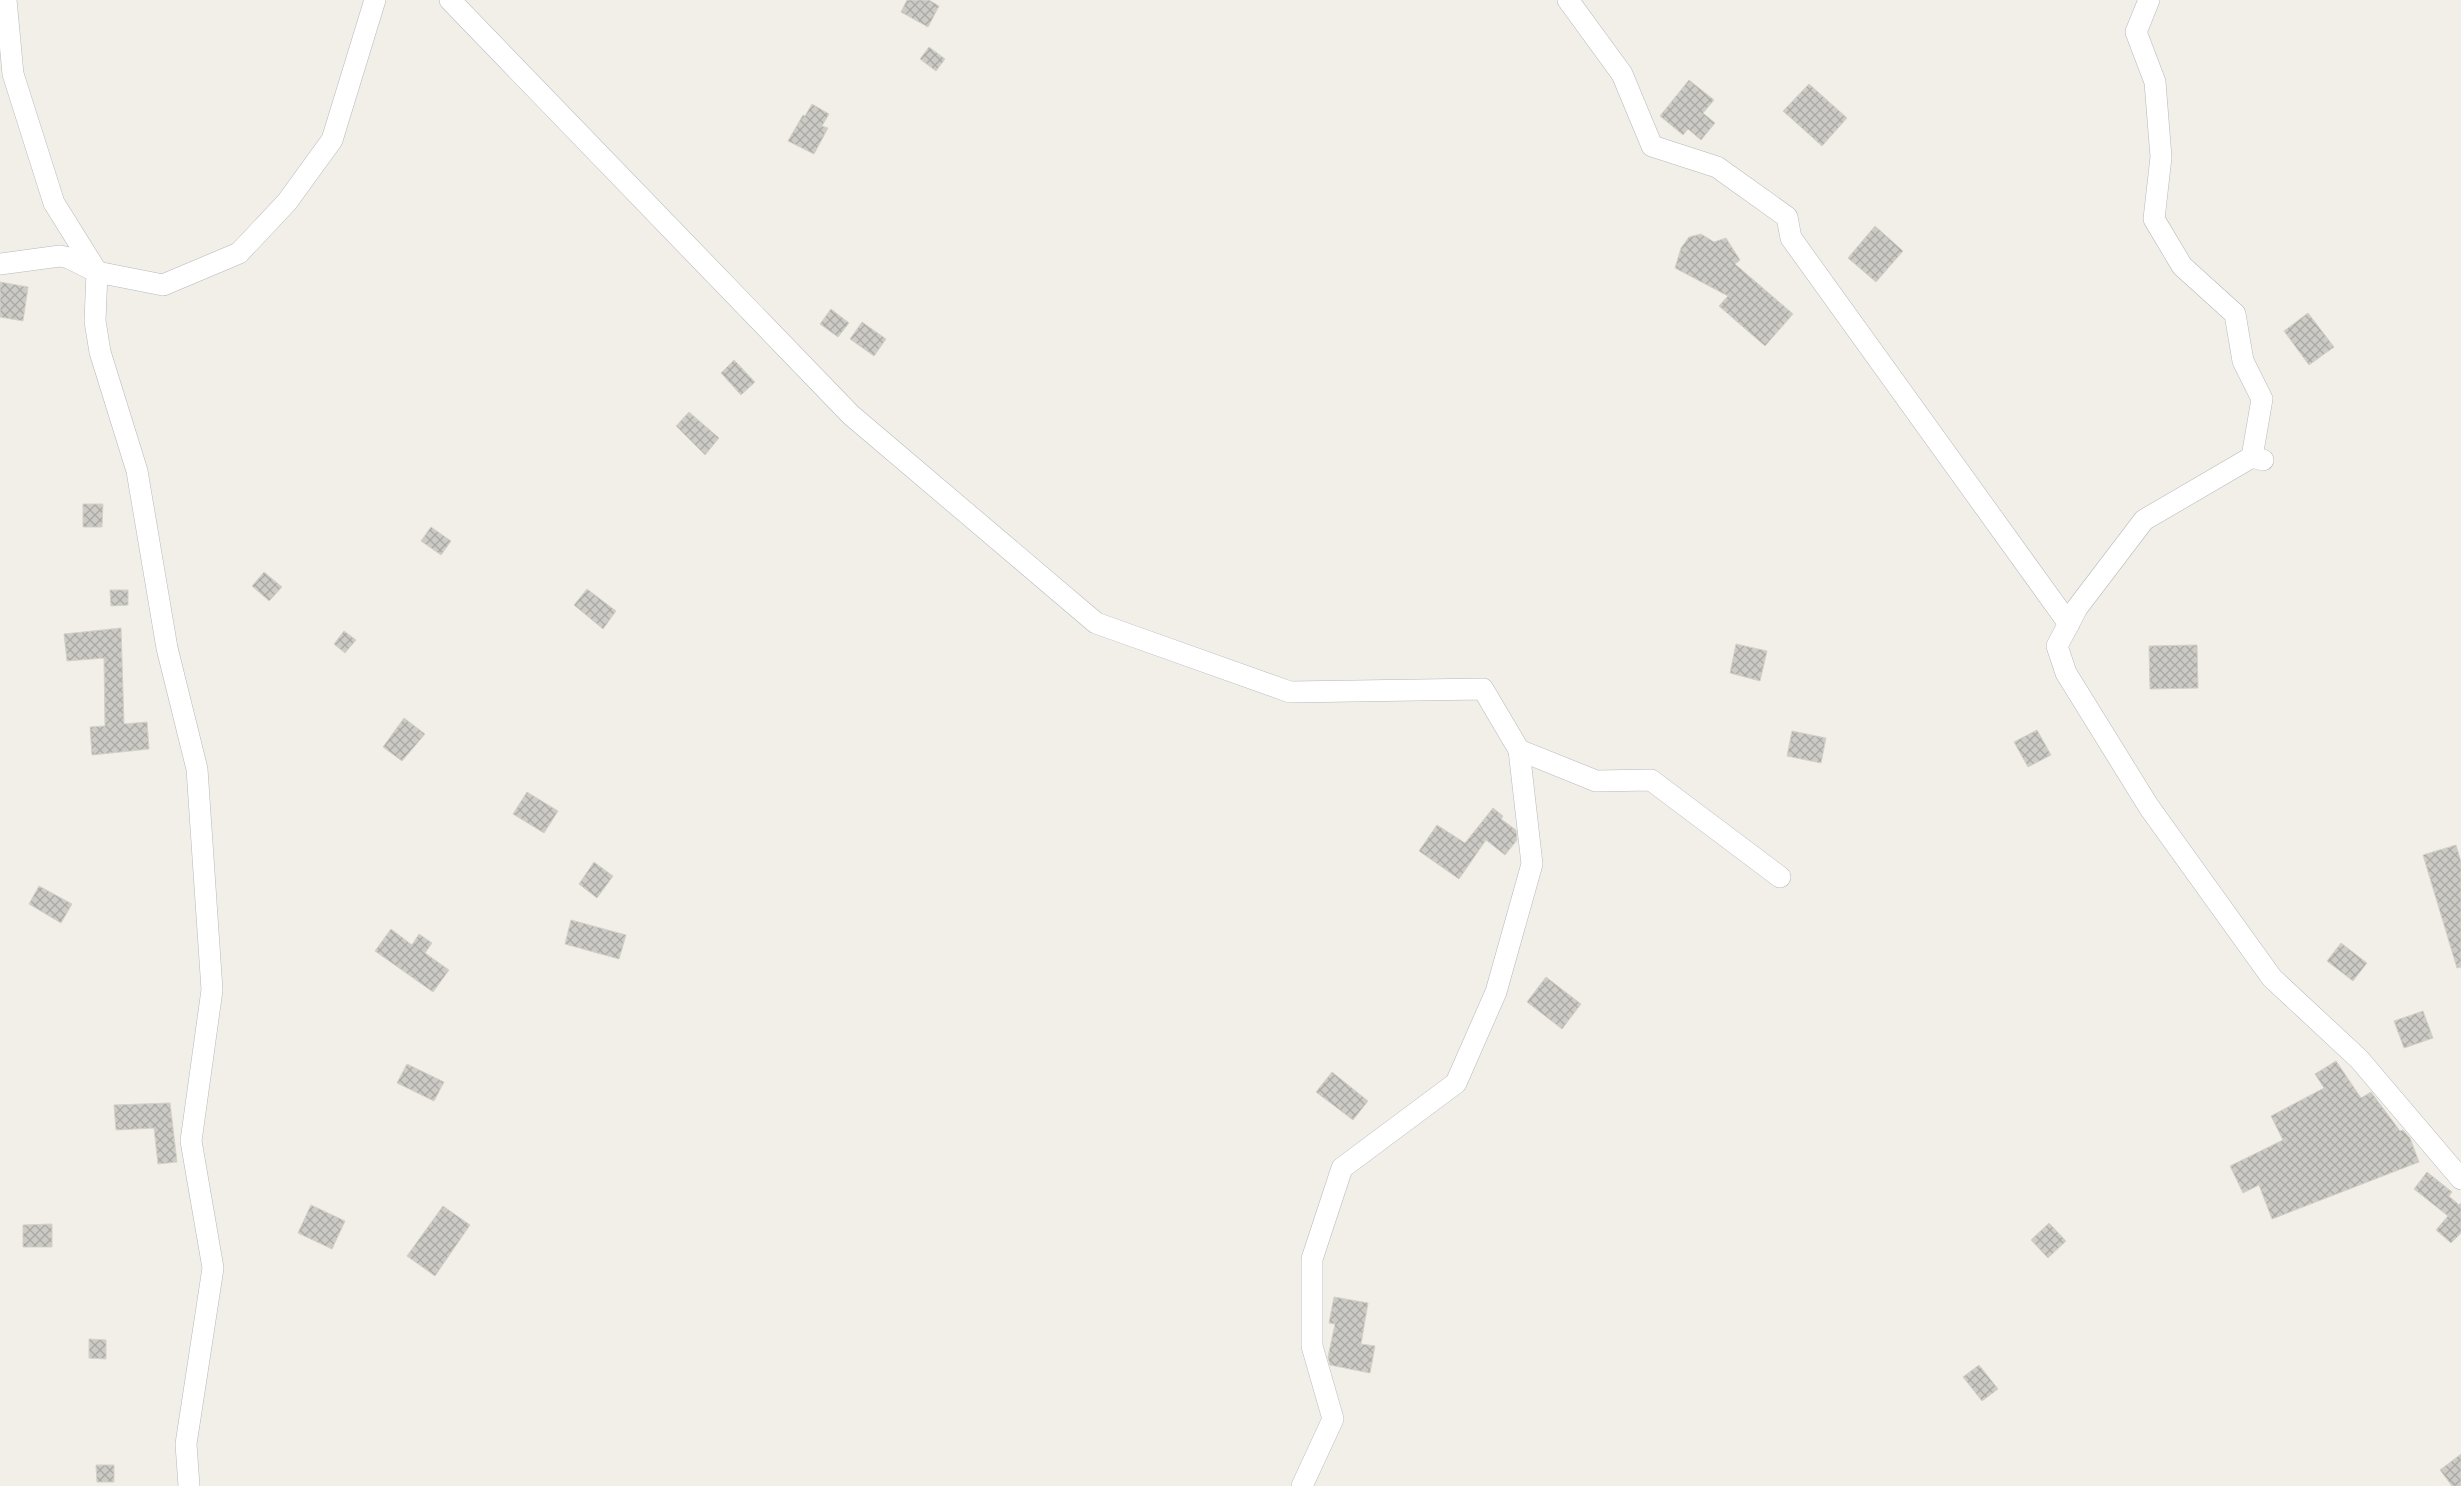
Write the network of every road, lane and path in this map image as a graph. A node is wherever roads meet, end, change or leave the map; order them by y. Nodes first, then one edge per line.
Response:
1 (6, 0) edge
2 (375, 0) edge
3 (450, 0) edge
4 (1568, 0) edge
5 (2149, 0) edge
6 (0, 264) edge
7 (97, 272) junction
8 (2069, 624) junction
9 (1518, 750) junction
10 (1780, 877) dead end
11 (2461, 1179) edge
12 (189, 1486) edge
13 (1302, 1486) edge

1 - 7 street
2 - 7 street
3 - 9 street
4 - 8 street
5 - 8 street
6 - 7 street
7 - 12 street
8 - 11 street
9 - 10 street
9 - 13 street

